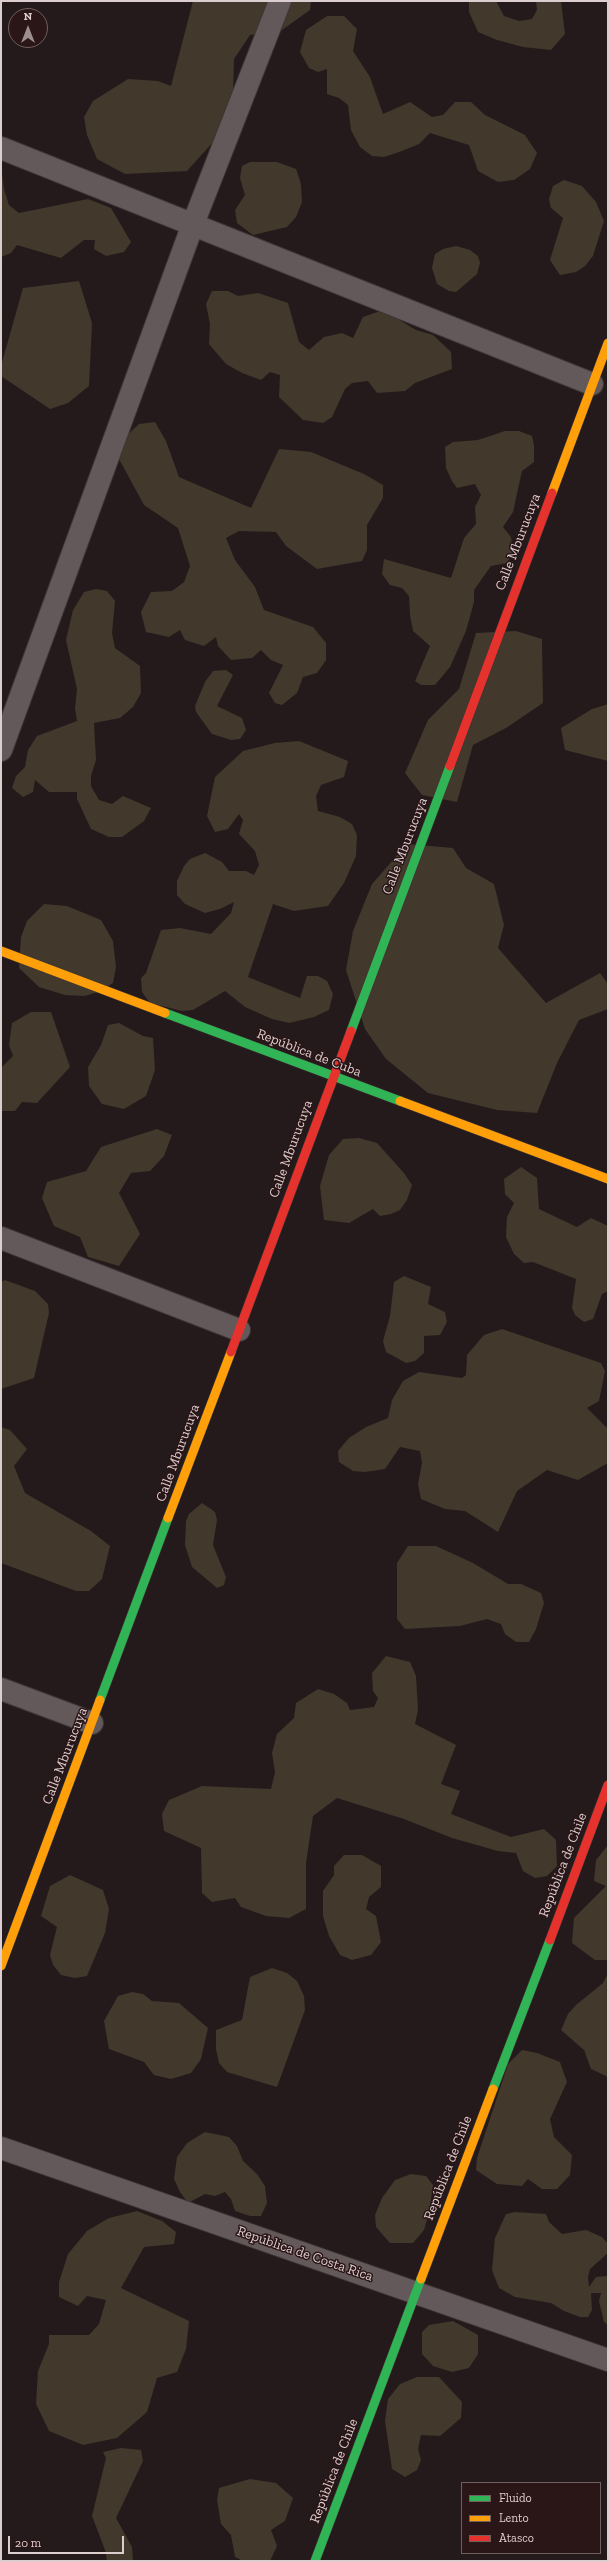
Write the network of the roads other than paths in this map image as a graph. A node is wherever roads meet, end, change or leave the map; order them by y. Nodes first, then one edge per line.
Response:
1 (280, 1) edge
2 (1, 148) edge
3 (193, 224) junction
4 (608, 342) edge
5 (592, 384) junction
6 (1, 750) edge
7 (1, 951) edge
8 (333, 1077) junction
9 (608, 1179) edge
10 (1, 1238) edge
11 (239, 1330) junction
12 (1, 1689) edge
13 (92, 1723) junction
14 (608, 1785) edge
15 (1, 1966) edge
16 (1, 2148) edge
17 (416, 2293) junction
18 (608, 2360) edge
19 (315, 2561) edge

1 - 3 street
2 - 3 street
3 - 5 street
3 - 6 street
4 - 5 street, Calle Mburucuya
5 - 8 street, Calle Mburucuya
7 - 8 street, República de Cuba
8 - 9 street, República de Cuba
8 - 11 street, Calle Mburucuya
10 - 11 street
11 - 13 street, Calle Mburucuya
12 - 13 street
13 - 15 street, Calle Mburucuya
14 - 17 street, República de Chile
16 - 17 street, República de Costa Rica
17 - 18 street, República de Costa Rica
17 - 19 street, República de Chile

